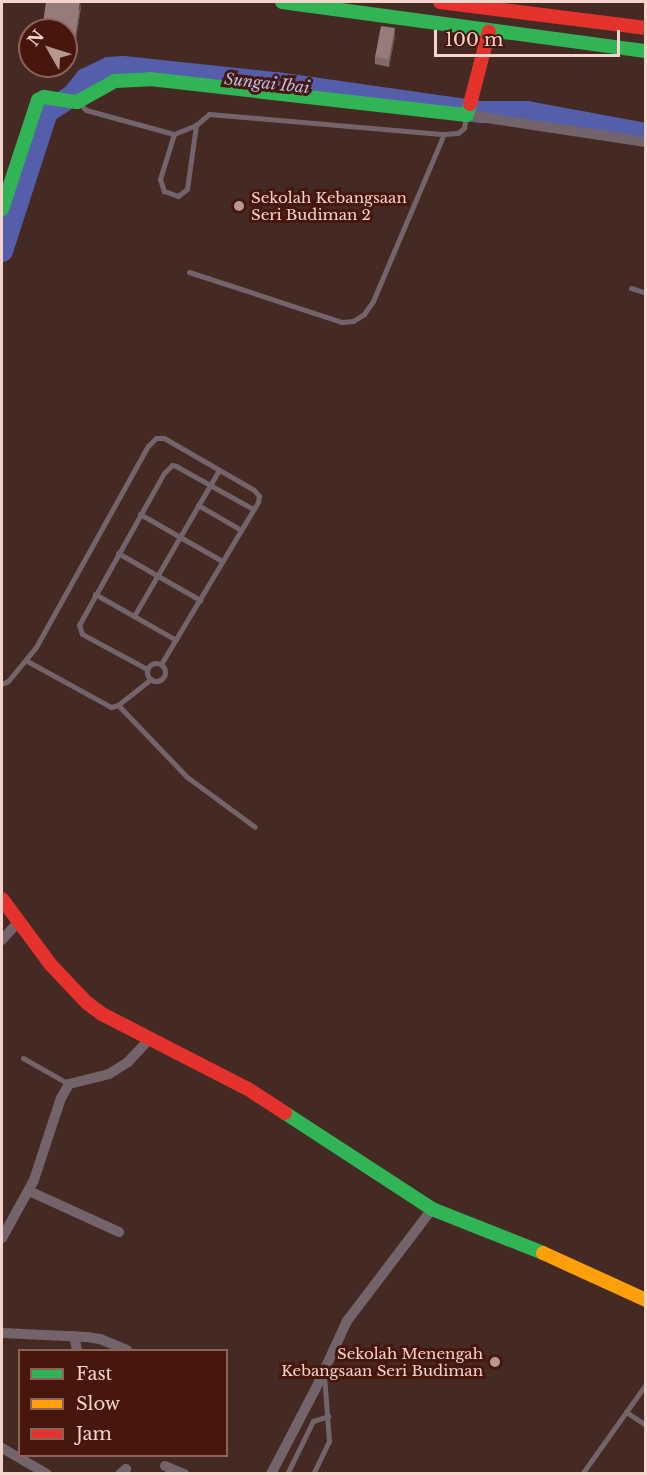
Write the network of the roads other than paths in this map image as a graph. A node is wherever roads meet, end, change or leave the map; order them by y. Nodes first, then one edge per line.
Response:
1 (282, 2) edge
2 (440, 2) edge
3 (600, 22) junction
4 (645, 28) edge
5 (489, 32) junction
6 (597, 45) junction
7 (645, 51) edge
8 (73, 102) junction
9 (467, 115) junction
10 (196, 125) junction
11 (174, 134) junction
12 (444, 134) junction
13 (645, 142) edge
14 (2, 209) edge
15 (189, 272) dead end
16 (631, 288) dead end
17 (645, 293) edge
18 (219, 470) junction
19 (210, 484) junction
20 (198, 505) junction
21 (253, 509) junction
22 (140, 514) junction
23 (241, 530) junction
24 (180, 537) junction
25 (118, 553) junction
26 (222, 561) junction
27 (157, 576) junction
28 (95, 594) junction
29 (200, 600) junction
30 (134, 616) junction
31 (176, 640) junction
32 (27, 661) junction
33 (161, 664) junction
34 (147, 669) junction
35 (2, 676) edge
36 (151, 679) junction
37 (5, 682) edge
38 (118, 705) junction
39 (255, 827) dead end
40 (2, 898) edge
41 (19, 921) junction
42 (2, 940) edge
43 (150, 1038) junction
44 (23, 1058) dead end
45 (69, 1084) junction
46 (29, 1191) junction
47 (432, 1209) junction
48 (119, 1232) dead end
49 (2, 1238) edge
50 (645, 1300) edge
51 (2, 1333) edge
52 (74, 1336) junction
53 (77, 1349) edge
54 (125, 1349) edge
55 (323, 1374) junction
56 (645, 1384) edge
57 (626, 1412) junction
58 (303, 1414) junction
59 (328, 1416) junction
60 (313, 1421) junction
61 (645, 1425) edge
62 (2, 1448) edge
63 (18, 1457) edge
64 (18, 1457) edge
65 (165, 1466) dead end
66 (47, 1473) edge
67 (184, 1473) edge
68 (271, 1473) edge
69 (287, 1473) edge
70 (313, 1473) edge
71 (582, 1473) edge

1 - 5 main road
2 - 3 main road
3 - 4 main road
3 - 6 main road
5 - 6 main road
5 - 9 main road
6 - 7 main road
8 - 9 main road
8 - 11 lane
8 - 14 main road
9 - 12 lane
9 - 13 street
10 - 11 lane
10 - 11 lane
10 - 12 lane
12 - 15 lane
16 - 17 lane
18 - 19 lane
18 - 21 lane
18 - 32 lane
19 - 20 lane
19 - 21 lane
19 - 22 lane
20 - 23 lane
20 - 24 lane
21 - 23 lane
22 - 24 lane
22 - 25 lane
23 - 26 lane
24 - 26 lane
24 - 27 lane
25 - 27 lane
25 - 28 lane
26 - 29 lane
27 - 29 lane
27 - 30 lane
28 - 30 lane
28 - 34 lane
29 - 31 lane
30 - 31 lane
31 - 33 lane
32 - 37 lane
32 - 38 lane
33 - 34 lane
33 - 36 lane
34 - 36 lane
35 - 37 lane
36 - 38 lane
38 - 39 lane
40 - 41 main road
41 - 42 street
41 - 43 main road
43 - 45 street
43 - 47 main road
44 - 45 lane
45 - 46 street
46 - 48 street
46 - 49 street
47 - 50 main road
47 - 55 street
51 - 52 street
52 - 53 street
52 - 54 street
55 - 58 street
55 - 59 lane
56 - 57 lane
57 - 61 lane
57 - 71 lane
58 - 60 lane
58 - 68 street
59 - 60 lane
59 - 70 lane
60 - 69 lane
62 - 63 street
64 - 66 street
65 - 67 street

